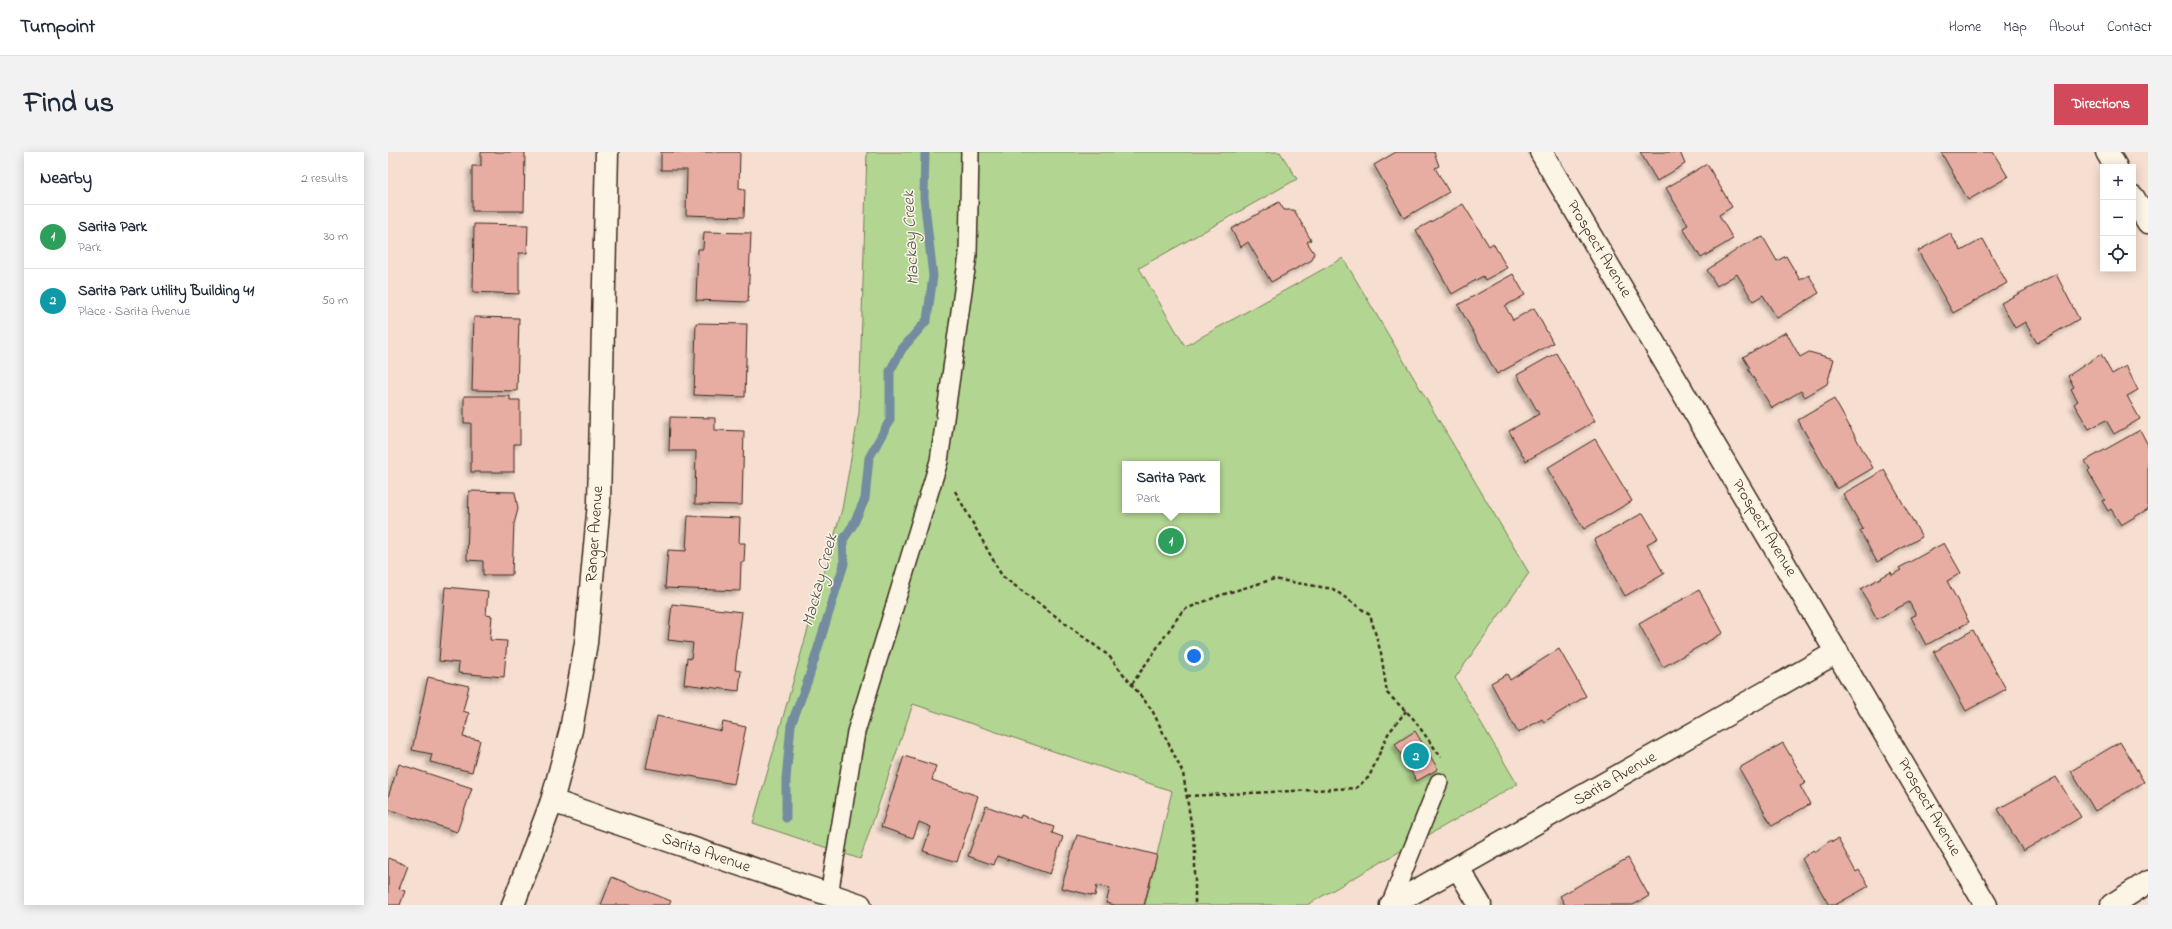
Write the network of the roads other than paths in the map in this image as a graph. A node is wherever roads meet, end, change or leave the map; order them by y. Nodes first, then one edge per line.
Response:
1 (607, 152) edge
2 (970, 152) edge
3 (1541, 152) edge
4 (2107, 152) edge
5 (2114, 164) edge
6 (2135, 200) edge
7 (2148, 222) edge
8 (1837, 652) junction
9 (1439, 782) road end
10 (552, 801) junction
11 (1458, 868) junction
12 (2148, 882) edge
13 (829, 895) junction
14 (513, 905) edge
15 (860, 905) edge
16 (1391, 905) edge
17 (1480, 905) edge
18 (1986, 905) edge
19 (2112, 905) edge

1 - 10 street, Ranger Avenue
2 - 13 lane
3 - 8 street, Prospect Avenue
4 - 5 street
6 - 7 street
8 - 11 street, Sarita Avenue
8 - 18 street, Prospect Avenue
9 - 16 lane
10 - 13 street, Sarita Avenue
10 - 14 street, Ranger Avenue
11 - 16 street, Sarita Avenue
11 - 17 street
12 - 19 street
13 - 15 street, Sarita Avenue

